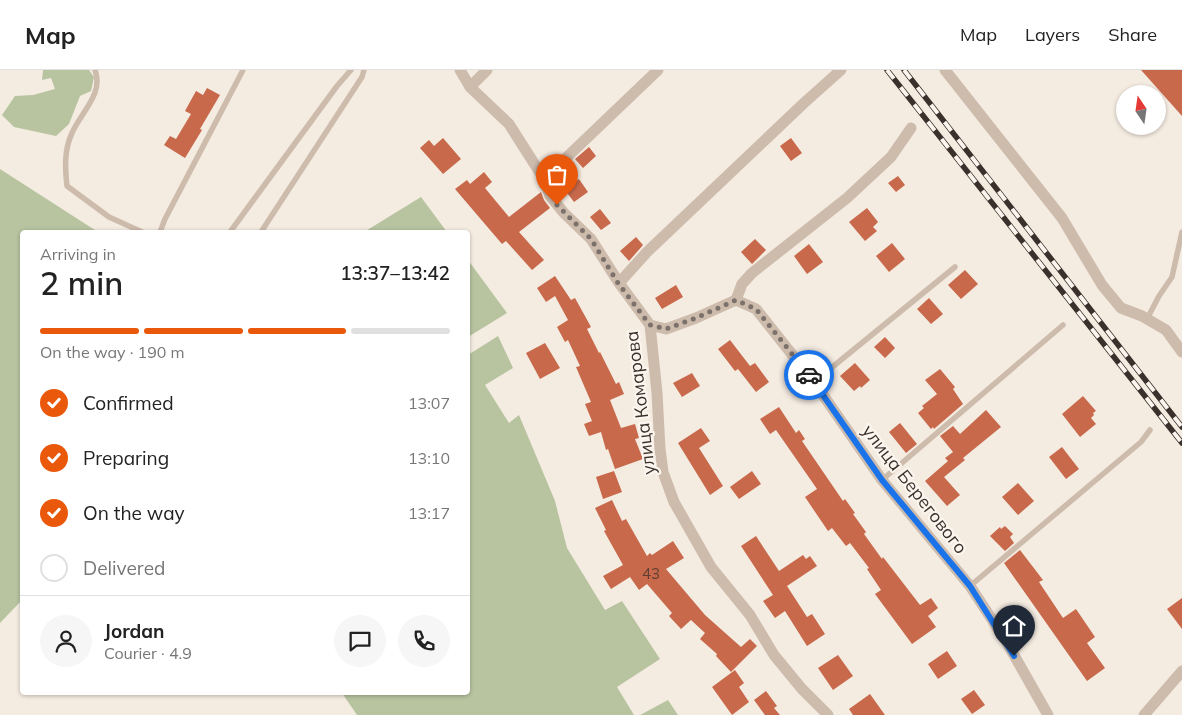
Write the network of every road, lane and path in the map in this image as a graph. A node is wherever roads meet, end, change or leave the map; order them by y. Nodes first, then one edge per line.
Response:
1 (95, 70) edge
2 (243, 70) edge
3 (351, 70) edge
4 (364, 70) edge
5 (460, 70) edge
6 (487, 70) edge
7 (658, 70) edge
8 (841, 70) edge
9 (945, 70) edge
10 (470, 87) junction
11 (911, 128) dead end
12 (544, 179) junction
13 (138, 230) edge
14 (161, 230) edge
15 (231, 230) edge
16 (262, 230) edge
17 (1182, 232) edge
18 (955, 267) dead end
19 (618, 283) junction
20 (736, 300) junction
21 (1147, 319) junction
22 (650, 325) junction
23 (1063, 325) dead end
24 (1182, 352) edge
25 (814, 382) junction
26 (1150, 430) dead end
27 (882, 480) junction
28 (970, 586) junction
29 (1182, 671) edge
30 (828, 715) edge
31 (1048, 715) edge
32 (1144, 715) edge

1 - 13 lane
2 - 14 lane
3 - 15 lane
4 - 16 lane
5 - 10 street, улица Комарова
6 - 10 street
7 - 12 street
8 - 19 street
9 - 21 street
10 - 12 street, улица Комарова
11 - 20 street
12 - 19 street, улица Комарова
17 - 21 lane
18 - 25 lane
19 - 22 street, улица Комарова
20 - 22 street
20 - 25 street, улица Берегового
21 - 24 street
22 - 30 street, улица Комарова
23 - 27 lane
25 - 27 street, улица Берегового
26 - 28 lane
27 - 28 street, улица Берегового
28 - 31 street, улица Берегового
29 - 32 street

